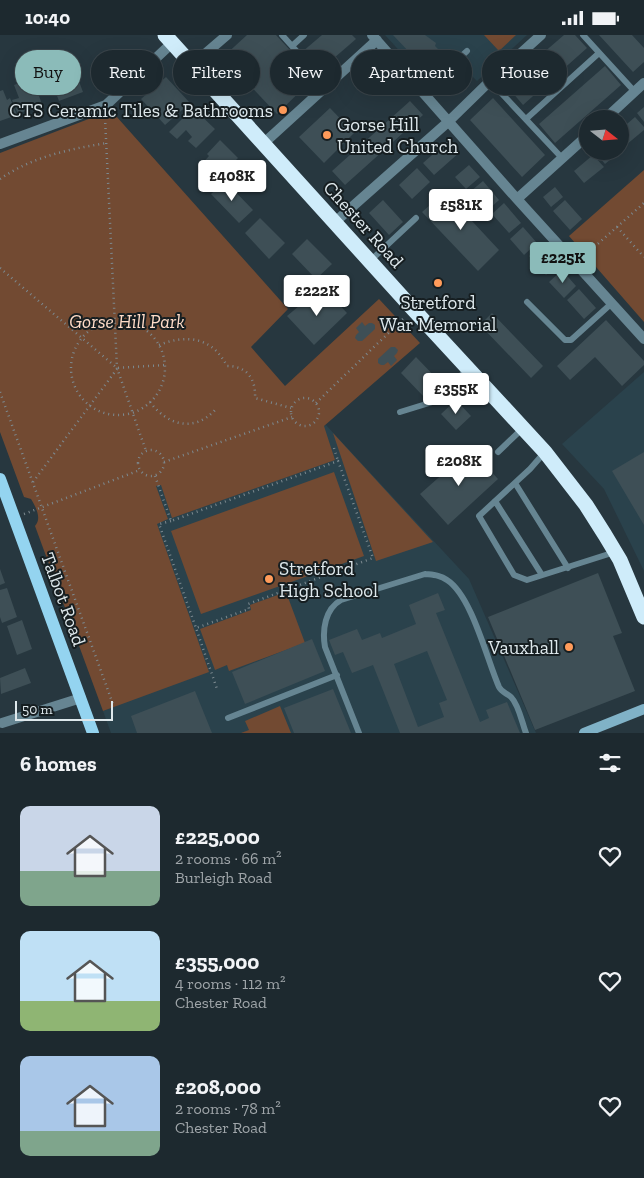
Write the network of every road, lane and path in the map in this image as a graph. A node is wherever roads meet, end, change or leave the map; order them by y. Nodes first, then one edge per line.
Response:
1 (227, 35) edge
2 (282, 35) edge
3 (304, 35) edge
4 (541, 35) edge
5 (583, 35) edge
6 (374, 37) edge
7 (169, 39) edge
8 (292, 45) junction
9 (179, 50) edge
10 (210, 50) edge
11 (296, 50) edge
12 (385, 50) edge
13 (524, 50) edge
14 (599, 53) junction
15 (341, 72) edge
16 (644, 83) edge
17 (482, 89) edge
18 (635, 92) junction
19 (220, 95) edge
20 (318, 95) edge
21 (425, 95) edge
22 (503, 95) edge
23 (102, 107) junction
24 (615, 110) edge
25 (526, 119) junction
26 (448, 122) junction
27 (107, 143) junction
28 (264, 143) junction
29 (579, 143) edge
30 (0, 144) edge
31 (562, 158) junction
32 (0, 179) edge
33 (517, 199) junction
34 (644, 203) edge
35 (416, 218) dead end
36 (335, 222) junction
37 (617, 227) junction
38 (644, 257) edge
39 (370, 261) junction
40 (576, 263) junction
41 (0, 268) edge
42 (527, 302) dead end
43 (612, 303) junction
44 (413, 309) junction
45 (115, 321) junction
46 (82, 338) junction
47 (644, 339) edge
48 (159, 345) junction
49 (164, 365) junction
50 (117, 368) junction
51 (468, 368) junction
52 (0, 392) edge
53 (150, 403) junction
54 (316, 403) junction
55 (89, 406) junction
56 (291, 408) junction
57 (215, 410) dead end
58 (400, 412) dead end
59 (133, 413) junction
60 (292, 417) junction
61 (523, 428) junction
62 (334, 448) dead end
63 (146, 451) junction
64 (498, 452) dead end
65 (545, 452) junction
66 (338, 461) junction
67 (164, 462) junction
68 (140, 471) junction
69 (155, 476) junction
70 (0, 479) edge
71 (32, 482) junction
72 (515, 483) junction
73 (495, 501) junction
74 (41, 508) junction
75 (14, 517) junction
76 (171, 521) junction
77 (615, 552) junction
78 (568, 568) junction
79 (542, 575) junction
80 (644, 617) edge
81 (196, 628) junction
82 (337, 675) junction
83 (217, 689) dead end
84 (80, 699) junction
85 (114, 707) dead end
86 (644, 709) edge
87 (228, 719) dead end
88 (0, 724) edge
89 (92, 733) edge
90 (359, 733) edge
91 (526, 733) edge
92 (584, 733) edge

1 - 10 street
2 - 8 lane
3 - 8 lane
4 - 13 street
5 - 14 lane
6 - 12 street
6 - 15 street
7 - 9 highway, Chester Road
7 - 23 street
8 - 11 lane
14 - 18 lane
14 - 25 lane
16 - 18 street
17 - 26 street
18 - 24 street
19 - 28 highway, Chester Road
20 - 28 street
21 - 26 street
22 - 25 lane
23 - 27 path
23 - 30 street
25 - 31 lane
26 - 33 street
26 - 36 street
27 - 32 path
27 - 45 path
28 - 36 highway, Chester Road
29 - 31 street
31 - 33 street
33 - 40 street
34 - 37 path
35 - 39 lane
36 - 39 highway, Chester Road
37 - 38 path
37 - 40 path
39 - 44 highway, Chester Road
40 - 43 street
41 - 46 path
42 - 43 lane
43 - 47 street
44 - 51 highway, Chester Road
44 - 54 path
45 - 46 path
45 - 48 path
45 - 50 path
46 - 50 path
46 - 55 path
48 - 49 path
48 - 56 path
49 - 50 path
49 - 53 path
50 - 55 path
50 - 59 path
51 - 58 lane
51 - 61 highway, Chester Road
52 - 71 path
53 - 57 path
53 - 59 path
54 - 56 path
54 - 60 path
55 - 59 path
55 - 71 path
56 - 60 path
59 - 63 path
60 - 67 path
61 - 64 lane
61 - 65 highway, Chester Road
62 - 66 path
63 - 67 path
63 - 68 path
65 - 72 lane
65 - 77 highway, Chester Road
66 - 76 path
66 - 81 path
67 - 69 path
68 - 69 path
68 - 74 path
69 - 76 path
70 - 75 main road, Talbot Road
71 - 74 path
72 - 73 lane
72 - 78 lane
73 - 79 lane
73 - 79 lane
74 - 75 path
74 - 85 path
75 - 84 main road, Talbot Road
76 - 81 path
77 - 78 lane
77 - 80 highway, Chester Road
78 - 79 lane
81 - 83 path
82 - 87 lane
82 - 90 lane
82 - 91 lane
84 - 88 street
84 - 89 main road, Talbot Road
86 - 92 street

